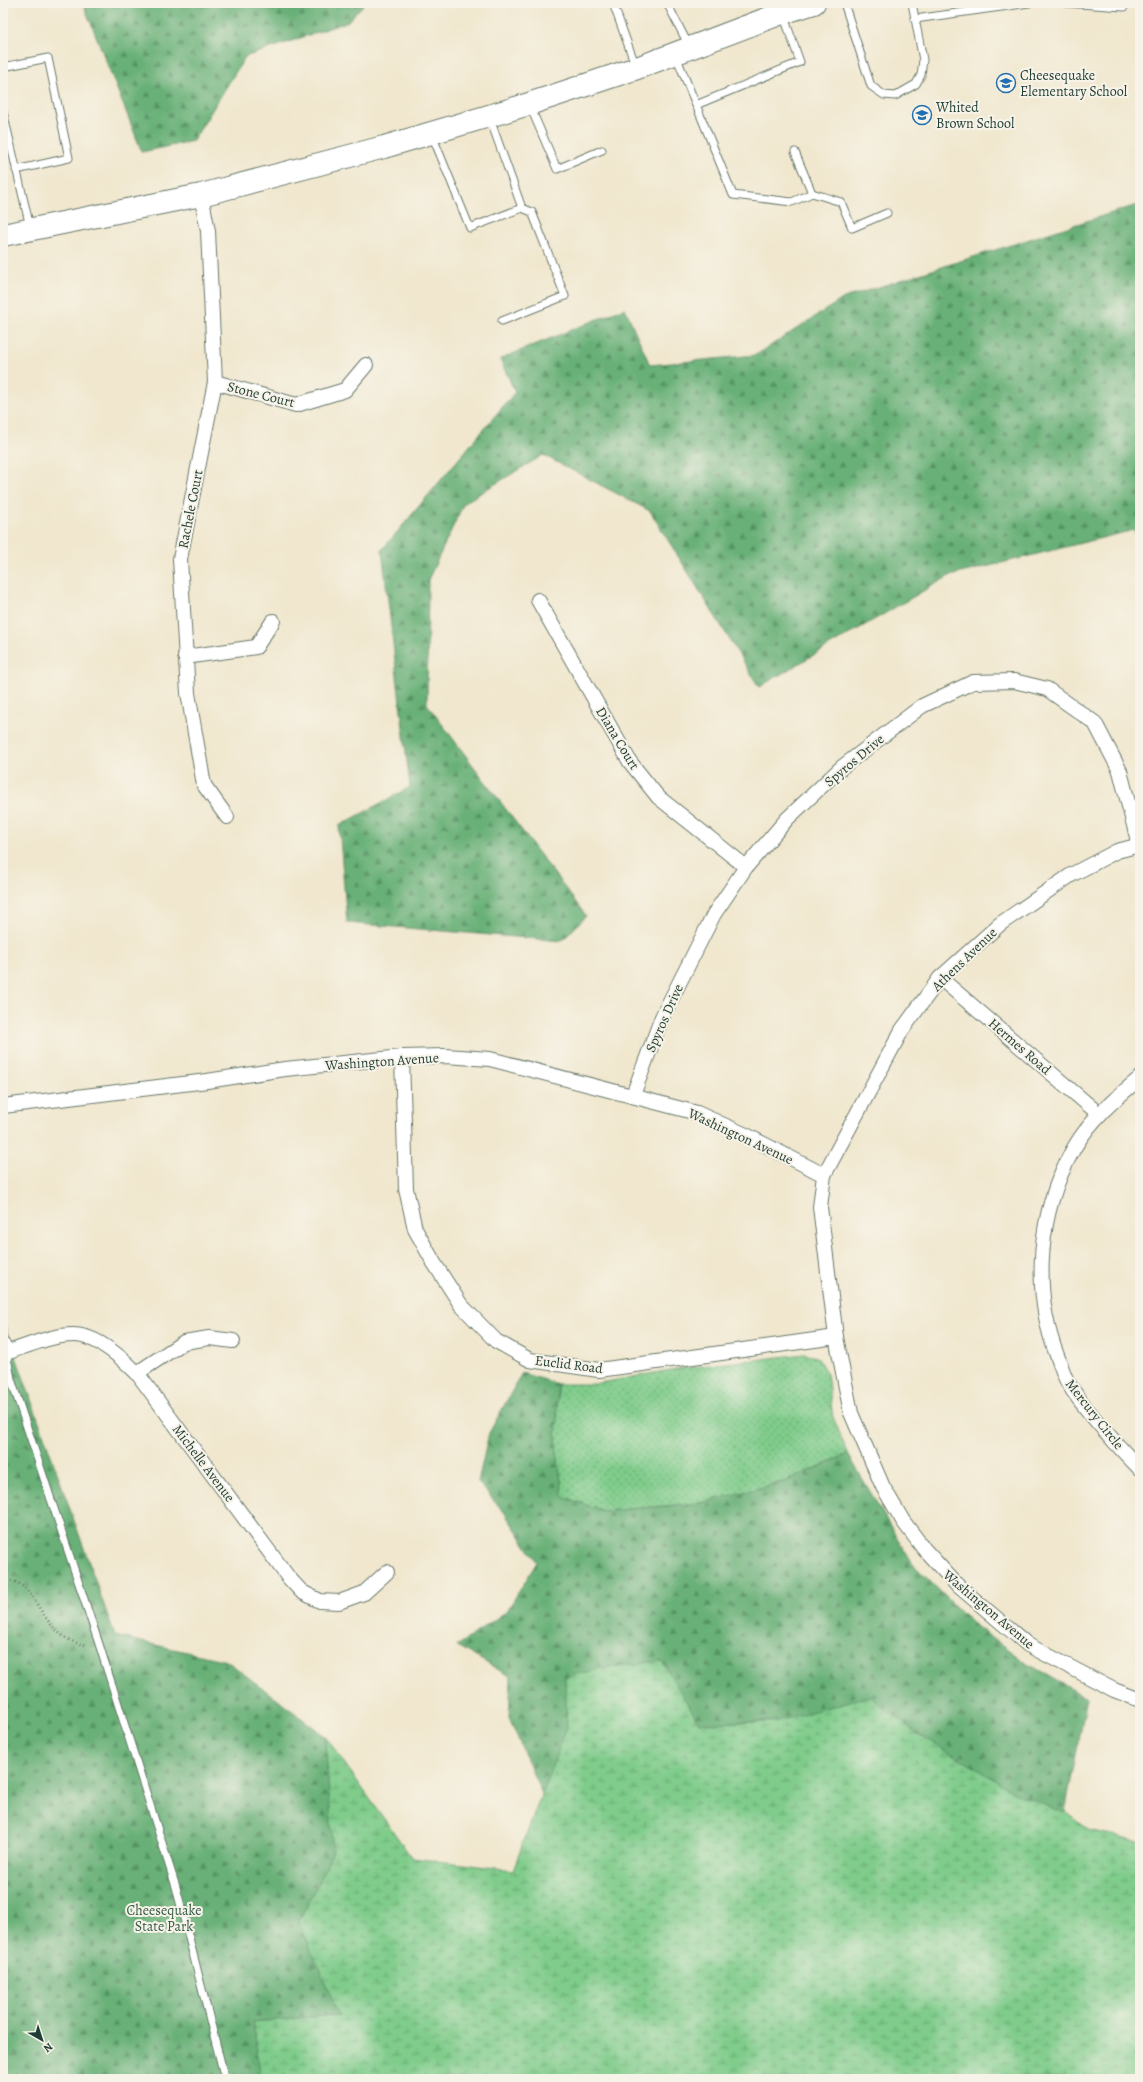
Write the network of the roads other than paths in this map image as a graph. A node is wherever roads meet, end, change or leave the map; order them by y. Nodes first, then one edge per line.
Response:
1 (615, 3) edge
2 (667, 3) edge
3 (814, 3) edge
4 (844, 3) edge
5 (912, 3) edge
6 (1028, 3) edge
7 (1065, 3) edge
8 (1124, 7) dead end
9 (782, 13) junction
10 (915, 19) junction
11 (683, 51) junction
12 (3, 67) edge
13 (637, 68) junction
14 (529, 104) junction
15 (696, 105) junction
16 (3, 112) edge
17 (489, 116) junction
18 (431, 133) junction
19 (602, 150) dead end
20 (794, 152) dead end
21 (16, 170) junction
22 (812, 193) junction
23 (201, 195) junction
24 (522, 208) junction
25 (887, 213) dead end
26 (30, 229) junction
27 (3, 235) edge
28 (502, 321) dead end
29 (366, 365) dead end
30 (215, 382) junction
31 (538, 600) dead end
32 (273, 620) dead end
33 (185, 657) junction
34 (227, 817) dead end
35 (1140, 845) edge
36 (746, 867) junction
37 (940, 978) junction
38 (402, 1057) junction
39 (1140, 1078) edge
40 (633, 1096) junction
41 (3, 1106) edge
42 (1100, 1114) junction
43 (824, 1175) junction
44 (836, 1337) junction
45 (232, 1341) dead end
46 (4, 1349) edge
47 (137, 1373) junction
48 (1140, 1469) edge
49 (386, 1572) dead end
50 (1140, 1700) edge
51 (225, 2079) edge

1 - 13 lane
2 - 11 lane
3 - 9 main road
4 - 10 lane
5 - 10 lane
6 - 10 lane
7 - 8 lane
9 - 11 main road
9 - 15 lane
11 - 13 main road
11 - 15 lane
12 - 21 lane
13 - 14 main road
14 - 17 main road
14 - 19 lane
15 - 22 lane
16 - 21 lane
17 - 18 main road
17 - 24 lane
18 - 23 main road
18 - 24 lane
20 - 22 lane
21 - 26 lane
22 - 25 lane
23 - 26 main road
23 - 30 street, Rachele Court
24 - 28 lane
26 - 27 main road
29 - 30 street, Stone Court
30 - 33 street, Rachele Court
31 - 36 street, Diana Court
32 - 33 street
33 - 34 street, Rachele Court
35 - 36 street, Spyros Drive
35 - 37 street, Athens Avenue
36 - 40 street, Spyros Drive
37 - 42 street, Hermes Road
37 - 43 street, Athens Avenue
38 - 40 street, Washington Avenue
38 - 41 street, Washington Avenue
38 - 44 street, Euclid Road
39 - 42 street, Mercury Circle
40 - 43 street, Washington Avenue
42 - 48 street, Mercury Circle
43 - 44 street, Washington Avenue
44 - 50 street, Washington Avenue
45 - 47 street
46 - 47 street, Michelle Avenue
46 - 51 lane
47 - 49 street, Michelle Avenue

